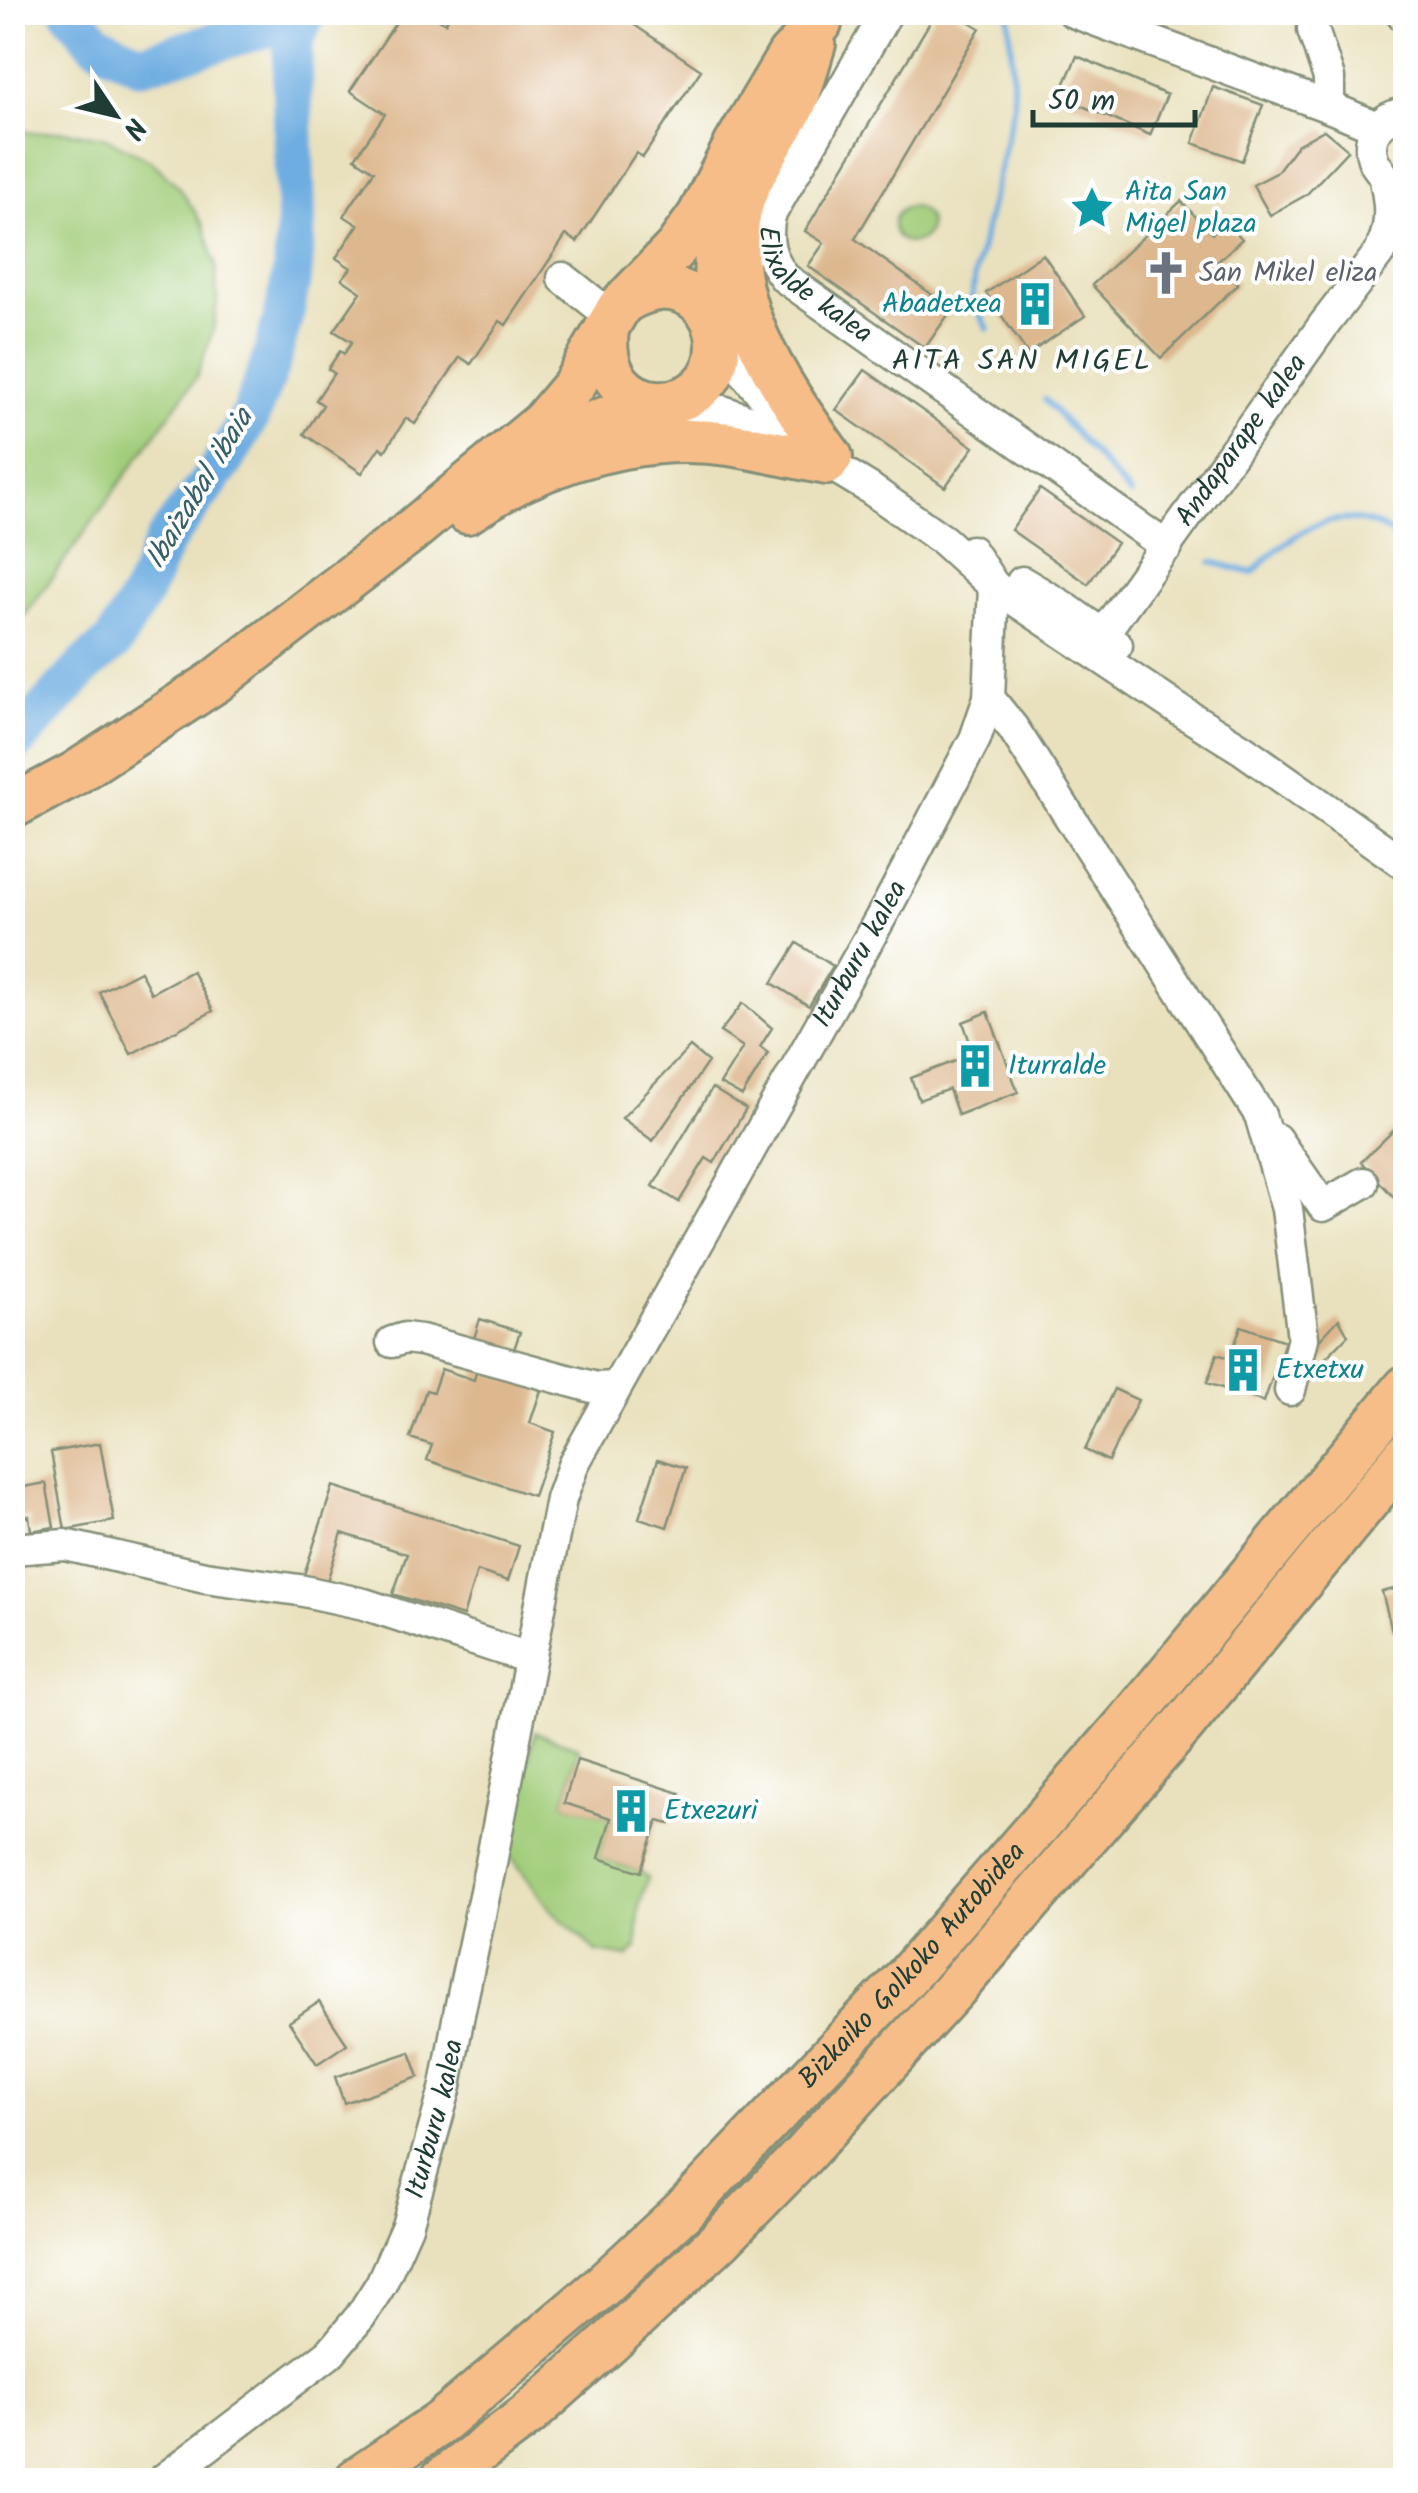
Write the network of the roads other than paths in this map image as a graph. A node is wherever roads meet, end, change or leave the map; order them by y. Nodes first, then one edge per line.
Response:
1 (887, 12) edge
2 (1074, 12) edge
3 (1314, 12) edge
4 (823, 18) edge
5 (1329, 107) junction
6 (1406, 113) edge
7 (1378, 127) junction
8 (1395, 178) edge
9 (1406, 218) edge
10 (1382, 247) junction
11 (563, 278) dead end
12 (615, 315) junction
13 (716, 329) junction
14 (656, 402) junction
15 (829, 460) junction
16 (410, 532) junction
17 (943, 540) junction
18 (1167, 547) junction
19 (971, 552) junction
20 (994, 586) junction
21 (1022, 605) junction
22 (1104, 634) junction
23 (989, 698) junction
24 (1182, 712) junction
25 (1242, 749) junction
26 (12, 807) edge
27 (1406, 864) edge
28 (1260, 1116) junction
29 (1363, 1183) dead end
30 (392, 1342) dead end
31 (616, 1387) junction
32 (1406, 1388) edge
33 (1290, 1390) dead end
34 (1406, 1454) edge
35 (12, 1549) edge
36 (529, 1658) junction
37 (162, 2480) edge
38 (356, 2480) edge
39 (441, 2480) edge

1 - 18 street, Elixalde kalea
2 - 5 street
3 - 5 street
4 - 12 highway
4 - 13 highway
4 - 15 highway
5 - 7 street
6 - 7 street
7 - 8 street
8 - 10 street
9 - 10 street, Andaparape kalea
10 - 18 street, Andaparape kalea
11 - 12 street
12 - 13 highway
12 - 14 highway
12 - 16 highway
13 - 14 highway
13 - 15 street
14 - 15 street
14 - 16 highway
15 - 16 highway
15 - 17 street
16 - 26 highway
17 - 19 street
17 - 20 street
18 - 22 street, Andaparape kalea
19 - 20 street
19 - 22 street
20 - 21 street
20 - 23 street, Iturburu kalea
21 - 22 street
21 - 24 street
22 - 24 street
22 - 25 street
23 - 28 street
23 - 31 street, Iturburu kalea
24 - 25 street
25 - 27 street
28 - 29 street
28 - 33 street
30 - 31 street
31 - 36 street, Iturburu kalea
32 - 38 highway, Bizkaiko Golkoko Autobidea
34 - 39 highway, Bizkaiko Golkoko Autobidea
35 - 36 street
36 - 37 street, Iturburu kalea

